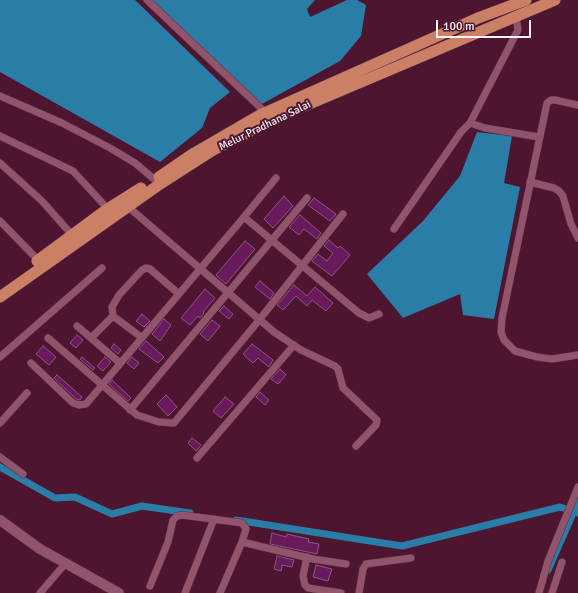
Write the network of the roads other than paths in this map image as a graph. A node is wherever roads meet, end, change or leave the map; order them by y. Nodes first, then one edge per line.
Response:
1 (147, 0) edge
2 (526, 0) edge
3 (555, 0) edge
4 (516, 16) junction
5 (0, 96) edge
6 (578, 105) edge
7 (265, 112) junction
8 (470, 123) junction
9 (0, 136) edge
10 (539, 137) junction
11 (0, 163) edge
12 (276, 178) dead end
13 (157, 182) junction
14 (530, 182) junction
15 (308, 198) dead end
16 (124, 204) junction
17 (108, 209) junction
18 (343, 214) dead end
19 (244, 217) junction
20 (1, 225) edge
21 (394, 229) dead end
22 (72, 235) junction
23 (578, 238) edge
24 (274, 240) junction
25 (41, 262) junction
26 (302, 264) junction
27 (102, 268) dead end
28 (200, 270) junction
29 (0, 288) edge
30 (228, 293) junction
31 (180, 294) junction
32 (0, 297) edge
33 (379, 314) dead end
34 (113, 316) junction
35 (260, 319) junction
36 (77, 326) dead end
37 (141, 337) junction
38 (48, 338) dead end
39 (91, 338) junction
40 (294, 345) junction
41 (578, 355) edge
42 (0, 357) edge
43 (31, 363) dead end
44 (120, 363) junction
45 (101, 385) junction
46 (27, 393) dead end
47 (130, 410) junction
48 (0, 423) edge
49 (356, 446) dead end
50 (0, 457) edge
51 (197, 458) dead end
52 (23, 474) dead end
53 (578, 487) edge
54 (214, 519) junction
55 (0, 520) edge
56 (242, 542) junction
57 (307, 557) junction
58 (411, 558) dead end
59 (562, 562) dead end
60 (65, 564) junction
61 (346, 564) dead end
62 (150, 586) dead end
63 (117, 592) edge
64 (40, 593) edge
65 (185, 593) edge
66 (220, 593) edge
67 (341, 593) edge
68 (359, 593) edge
69 (539, 593) edge
70 (552, 593) edge

1 - 7 street
2 - 7 main road, Melur Pradhana Salai
3 - 4 main road, Melur Pradhana Salai
4 - 8 street
4 - 13 main road, Melur Pradhana Salai
5 - 13 street
6 - 10 street
7 - 13 main road, Melur Pradhana Salai
8 - 10 street
8 - 21 street
9 - 17 street
10 - 14 street
11 - 22 street
12 - 19 street
13 - 16 main road, Melur Pradhana Salai
14 - 23 street
14 - 41 street
15 - 24 street
16 - 17 main road, Melur Pradhana Salai
16 - 25 main road, Melur Pradhana Salai
16 - 28 street
17 - 22 main road, Melur Pradhana Salai
18 - 26 street
19 - 24 street
19 - 28 street
20 - 25 street
22 - 25 main road, Melur Pradhana Salai
24 - 26 street
24 - 30 street
25 - 29 main road, Melur Pradhana Salai
25 - 32 main road, Melur Pradhana Salai
26 - 33 street
26 - 35 street
27 - 42 street
28 - 30 street
28 - 31 street
30 - 35 street
30 - 47 street
31 - 34 street
31 - 37 street
34 - 37 street
34 - 39 street
35 - 40 street
35 - 47 street
36 - 39 street
37 - 44 street
38 - 45 street
39 - 44 street
40 - 49 street
40 - 51 street
43 - 45 street
44 - 45 street
45 - 47 street
46 - 48 street
50 - 52 street
53 - 69 street
54 - 56 street
54 - 62 street
54 - 65 street
55 - 60 main road
56 - 57 street
56 - 66 street
57 - 61 street
57 - 67 street
58 - 68 street
59 - 70 street
60 - 63 main road
60 - 64 street

